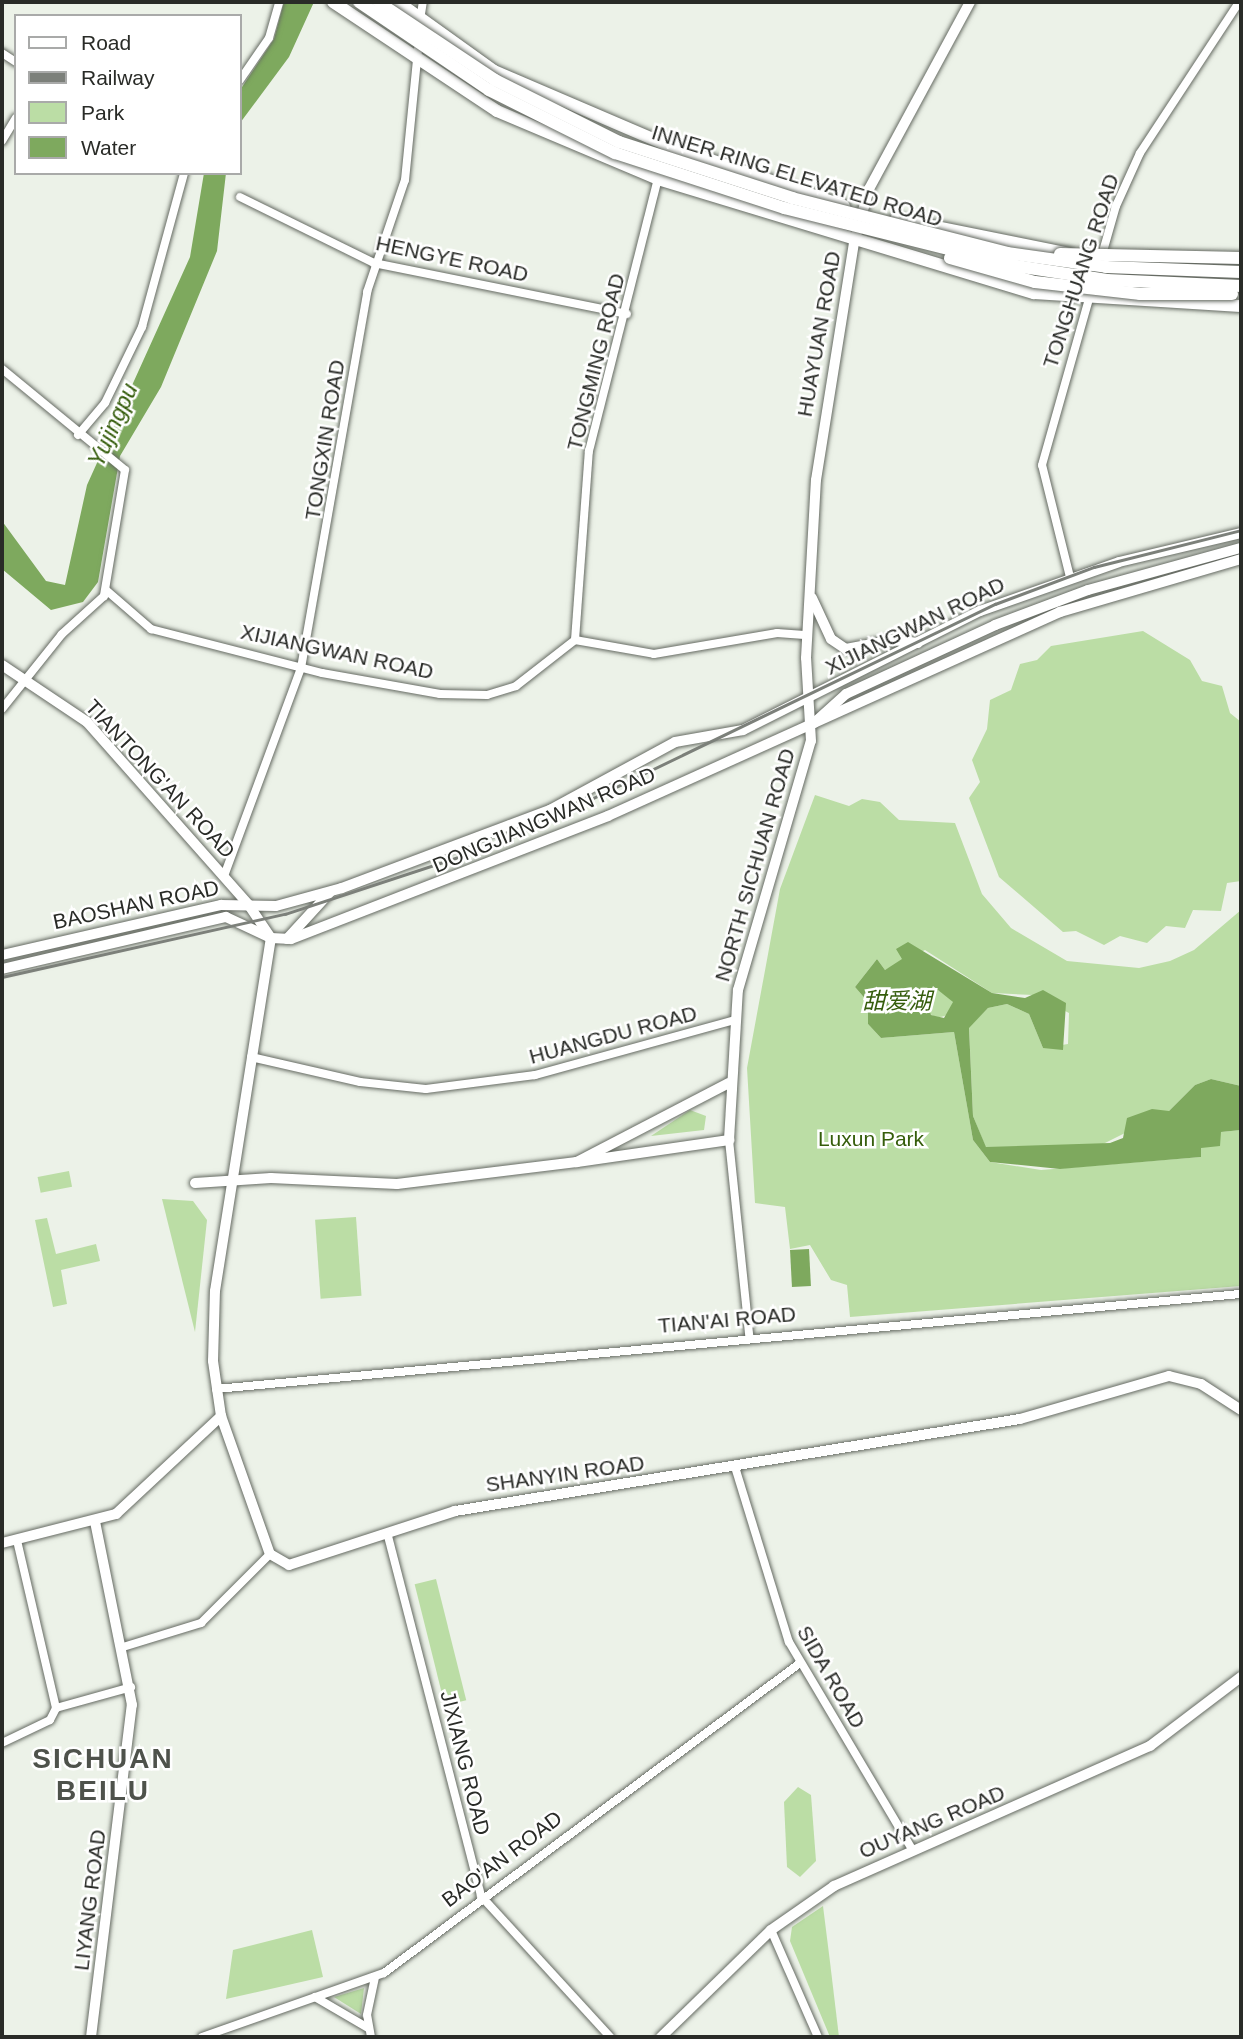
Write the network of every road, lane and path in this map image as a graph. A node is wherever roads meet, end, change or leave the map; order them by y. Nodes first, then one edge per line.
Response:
1 (279, 2) edge
2 (334, 2) edge
3 (359, 2) edge
4 (378, 2) edge
5 (398, 2) edge
6 (423, 2) edge
7 (970, 2) edge
8 (1239, 2) edge
9 (1237, 12) edge
10 (420, 19) junction
11 (417, 60) junction
12 (242, 77) edge
13 (14, 121) edge
14 (2, 141) edge
15 (183, 175) edge
16 (658, 179) junction
17 (240, 197) dead end
18 (861, 212) junction
19 (884, 236) junction
20 (854, 243) junction
21 (1007, 253) junction
22 (1241, 258) edge
23 (1099, 260) junction
24 (374, 263) junction
25 (1241, 263) edge
26 (1241, 272) edge
27 (1241, 286) edge
28 (1241, 294) edge
29 (1089, 301) junction
30 (1241, 306) edge
31 (627, 314) junction
32 (2, 369) edge
33 (78, 435) junction
34 (1241, 533) edge
35 (1241, 548) edge
36 (1241, 559) edge
37 (1070, 577) junction
38 (106, 590) junction
39 (811, 595) junction
40 (808, 635) junction
41 (575, 640) junction
42 (918, 643) junction
43 (2, 665) edge
44 (302, 668) junction
45 (25, 676) junction
46 (808, 700) junction
47 (2, 709) edge
48 (812, 725) junction
49 (224, 876) junction
50 (330, 891) junction
51 (248, 904) junction
52 (220, 918) junction
53 (271, 938) junction
54 (287, 939) junction
55 (2, 955) edge
56 (2, 969) edge
57 (734, 1020) junction
58 (251, 1057) junction
59 (729, 1083) junction
60 (644, 1130) junction
61 (729, 1140) junction
62 (654, 1148) junction
63 (577, 1162) junction
64 (231, 1180) junction
65 (195, 1183) dead end
66 (1241, 1294) edge
67 (749, 1335) junction
68 (216, 1389) junction
69 (1241, 1410) edge
70 (221, 1416) junction
71 (736, 1467) junction
72 (95, 1521) junction
73 (388, 1536) junction
74 (17, 1540) junction
75 (2, 1543) edge
76 (270, 1554) junction
77 (123, 1647) junction
78 (800, 1663) junction
79 (1241, 1677) edge
80 (131, 1687) junction
81 (56, 1708) junction
82 (2, 1743) edge
83 (913, 1851) junction
84 (481, 1896) junction
85 (771, 1930) junction
86 (375, 1978) junction
87 (315, 1997) junction
88 (370, 2033) edge
89 (91, 2037) edge
90 (202, 2037) edge
91 (610, 2037) edge
92 (661, 2037) edge
93 (818, 2037) edge

1 - 12 street
2 - 11 main road
3 - 19 main road, INNER RING ELEVATED ROAD, bridge
4 - 21 main road, INNER RING ELEVATED ROAD, bridge
5 - 10 main road
6 - 10 street, TONGXIN ROAD
7 - 18 main road, HUAYUAN ROAD
8 - 9 street, TONGHUANG ROAD
9 - 23 street, TONGHUANG ROAD
10 - 11 street, TONGXIN ROAD
10 - 18 main road
11 - 16 main road
11 - 24 street, TONGXIN ROAD
13 - 14 street
15 - 33 street
16 - 20 main road
16 - 31 street, TONGMING ROAD
17 - 24 street, HENGYE ROAD
18 - 20 main road, HUAYUAN ROAD
18 - 23 main road
19 - 27 main road, INNER RING ELEVATED ROAD, bridge
19 - 28 main road, bridge
20 - 29 main road
20 - 39 main road, HUAYUAN ROAD
21 - 22 main road, bridge
21 - 26 main road, INNER RING ELEVATED ROAD, bridge
23 - 25 main road
23 - 29 street, TONGHUANG ROAD
24 - 31 street, HENGYE ROAD
24 - 44 street, TONGXIN ROAD
29 - 30 main road
29 - 37 street, TONGHUANG ROAD
31 - 41 street, TONGMING ROAD
32 - 33 street
33 - 38 street
34 - 37 main road, XIJIANGWAN ROAD
35 - 48 main road, DONGJIANGWAN ROAD
36 - 48 main road, DONGJIANGWAN ROAD
37 - 42 main road, XIJIANGWAN ROAD
38 - 44 street, XIJIANGWAN ROAD
38 - 45 street
39 - 40 main road, HUAYUAN ROAD
39 - 42 main road
40 - 41 street, XIJIANGWAN ROAD
40 - 46 main road, HUAYUAN ROAD
41 - 44 street, XIJIANGWAN ROAD
42 - 46 main road, XIJIANGWAN ROAD
43 - 45 street, TIANTONG'AN ROAD
44 - 49 street, TONGXIN ROAD
45 - 47 street
45 - 49 street, TIANTONG'AN ROAD
46 - 48 main road, NORTH SICHUAN ROAD
46 - 50 main road, DONGJIANGWAN ROAD
48 - 54 main road, DONGJIANGWAN ROAD
48 - 57 main road, NORTH SICHUAN ROAD
49 - 51 street, TIANTONG'AN ROAD
50 - 51 main road, DONGJIANGWAN ROAD
50 - 54 main road, DONGJIANGWAN ROAD
51 - 52 main road, BAOSHAN ROAD
51 - 53 main road
51 - 55 main road, BAOSHAN ROAD
52 - 53 main road, BAOSHAN ROAD
52 - 56 main road, BAOSHAN ROAD
53 - 54 main road, DONGJIANGWAN ROAD
53 - 58 main road
57 - 58 street, HUANGDU ROAD
57 - 59 main road, NORTH SICHUAN ROAD
58 - 64 main road
59 - 60 main road
59 - 61 main road, NORTH SICHUAN ROAD
60 - 62 main road
60 - 63 main road
61 - 62 main road
61 - 67 street
62 - 63 main road
63 - 64 main road
64 - 65 main road
64 - 68 main road
66 - 67 street, TIAN'AI ROAD
67 - 68 street, TIAN'AI ROAD
68 - 70 main road
69 - 71 street, SHANYIN ROAD
70 - 72 main road
70 - 76 street
71 - 73 street, SHANYIN ROAD
71 - 78 street, SIDA ROAD
72 - 74 main road
72 - 77 street, LIYANG ROAD
73 - 76 street, SHANYIN ROAD
73 - 84 street, JIXIANG ROAD
74 - 75 main road
74 - 81 street
76 - 77 street
77 - 80 street, LIYANG ROAD
78 - 83 street, SIDA ROAD
78 - 84 street, BAO'AN ROAD
79 - 83 street, OUYANG ROAD
80 - 81 street
80 - 89 street, LIYANG ROAD
81 - 82 street
83 - 85 street, OUYANG ROAD
84 - 86 street, BAO'AN ROAD
84 - 91 street, JIXIANG ROAD
85 - 92 street, OUYANG ROAD
85 - 93 street
86 - 87 street, BAO'AN ROAD
86 - 88 street
87 - 88 street
87 - 90 street, BAO'AN ROAD

